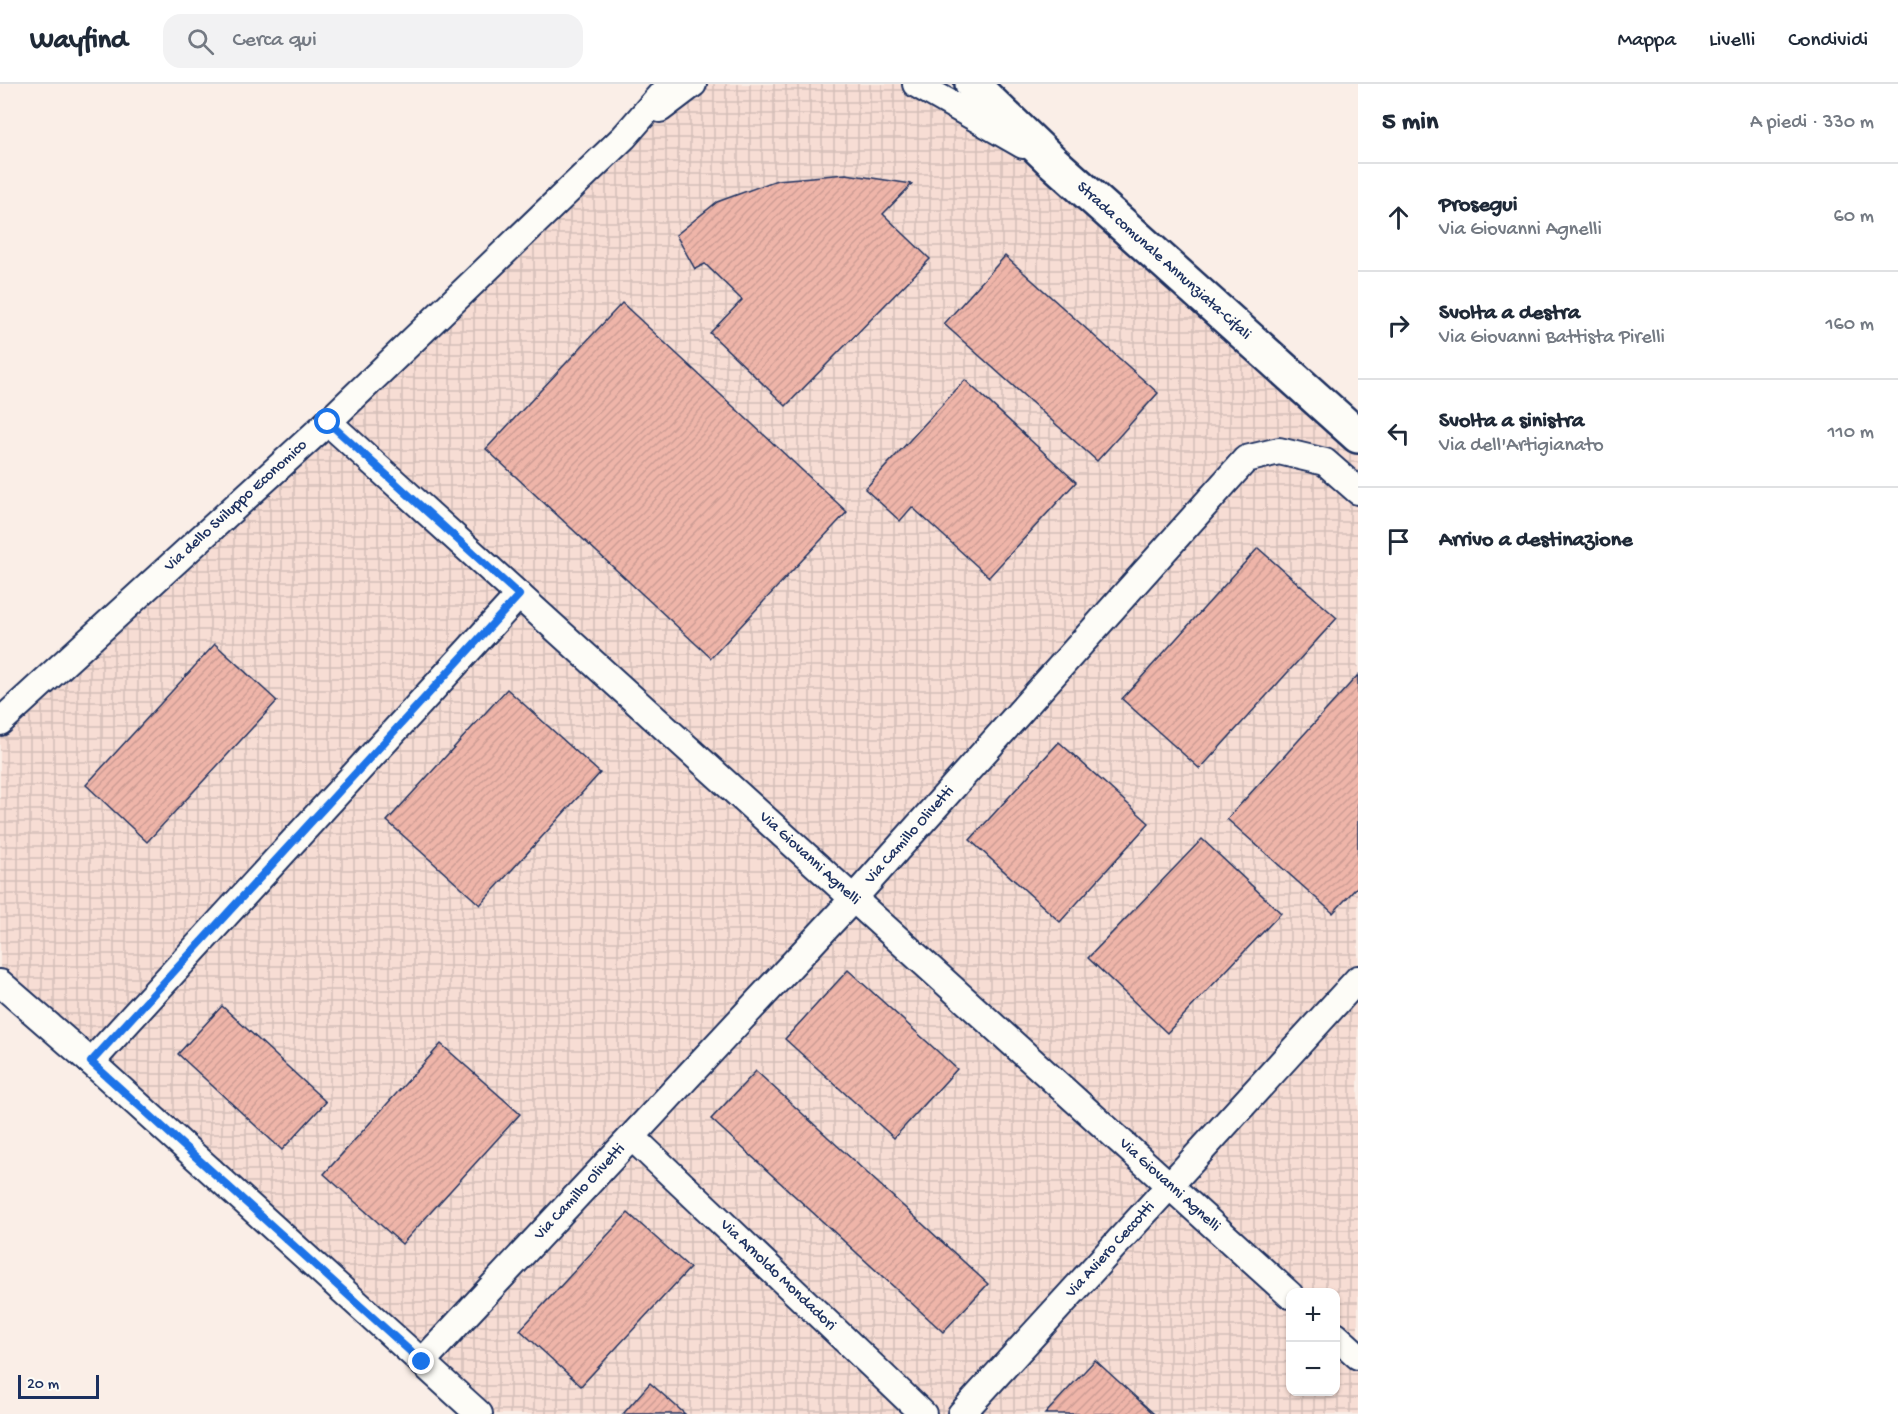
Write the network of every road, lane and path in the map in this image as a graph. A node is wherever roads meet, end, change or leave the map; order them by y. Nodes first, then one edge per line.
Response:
1 (670, 84) edge
2 (693, 84) edge
3 (916, 84) edge
4 (972, 84) edge
5 (624, 137) junction
6 (1053, 162) junction
7 (328, 422) junction
8 (1358, 436) edge
9 (1358, 491) edge
10 (519, 595) junction
11 (0, 722) edge
12 (853, 899) junction
13 (1358, 979) edge
14 (0, 983) edge
15 (91, 1062) junction
16 (632, 1137) junction
17 (1170, 1185) junction
18 (1286, 1291) edge
19 (1340, 1340) edge
20 (1358, 1356) edge
21 (422, 1362) junction
22 (479, 1414) edge
23 (923, 1414) edge
24 (961, 1414) edge

1 - 5 street
2 - 5 street
3 - 6 street
4 - 6 street, Strada comunale Annunziata-Cifali
5 - 7 street, Via dello Sviluppo Economico
6 - 8 street, Strada comunale Annunziata-Cifali
7 - 10 street, Via Giovanni Agnelli
7 - 11 street, Via dello Sviluppo Economico
9 - 12 street, Via Camillo Olivetti
10 - 12 street, Via Giovanni Agnelli
10 - 15 street
12 - 16 street, Via Camillo Olivetti
12 - 17 street, Via Giovanni Agnelli
13 - 17 street, Via Aviero Ceccotti
14 - 15 street
15 - 21 street
16 - 21 street, Via Camillo Olivetti
16 - 23 street, Via Arnoldo Mondadori
17 - 18 street, Via Giovanni Agnelli
17 - 24 street, Via Aviero Ceccotti
19 - 20 street
21 - 22 street

